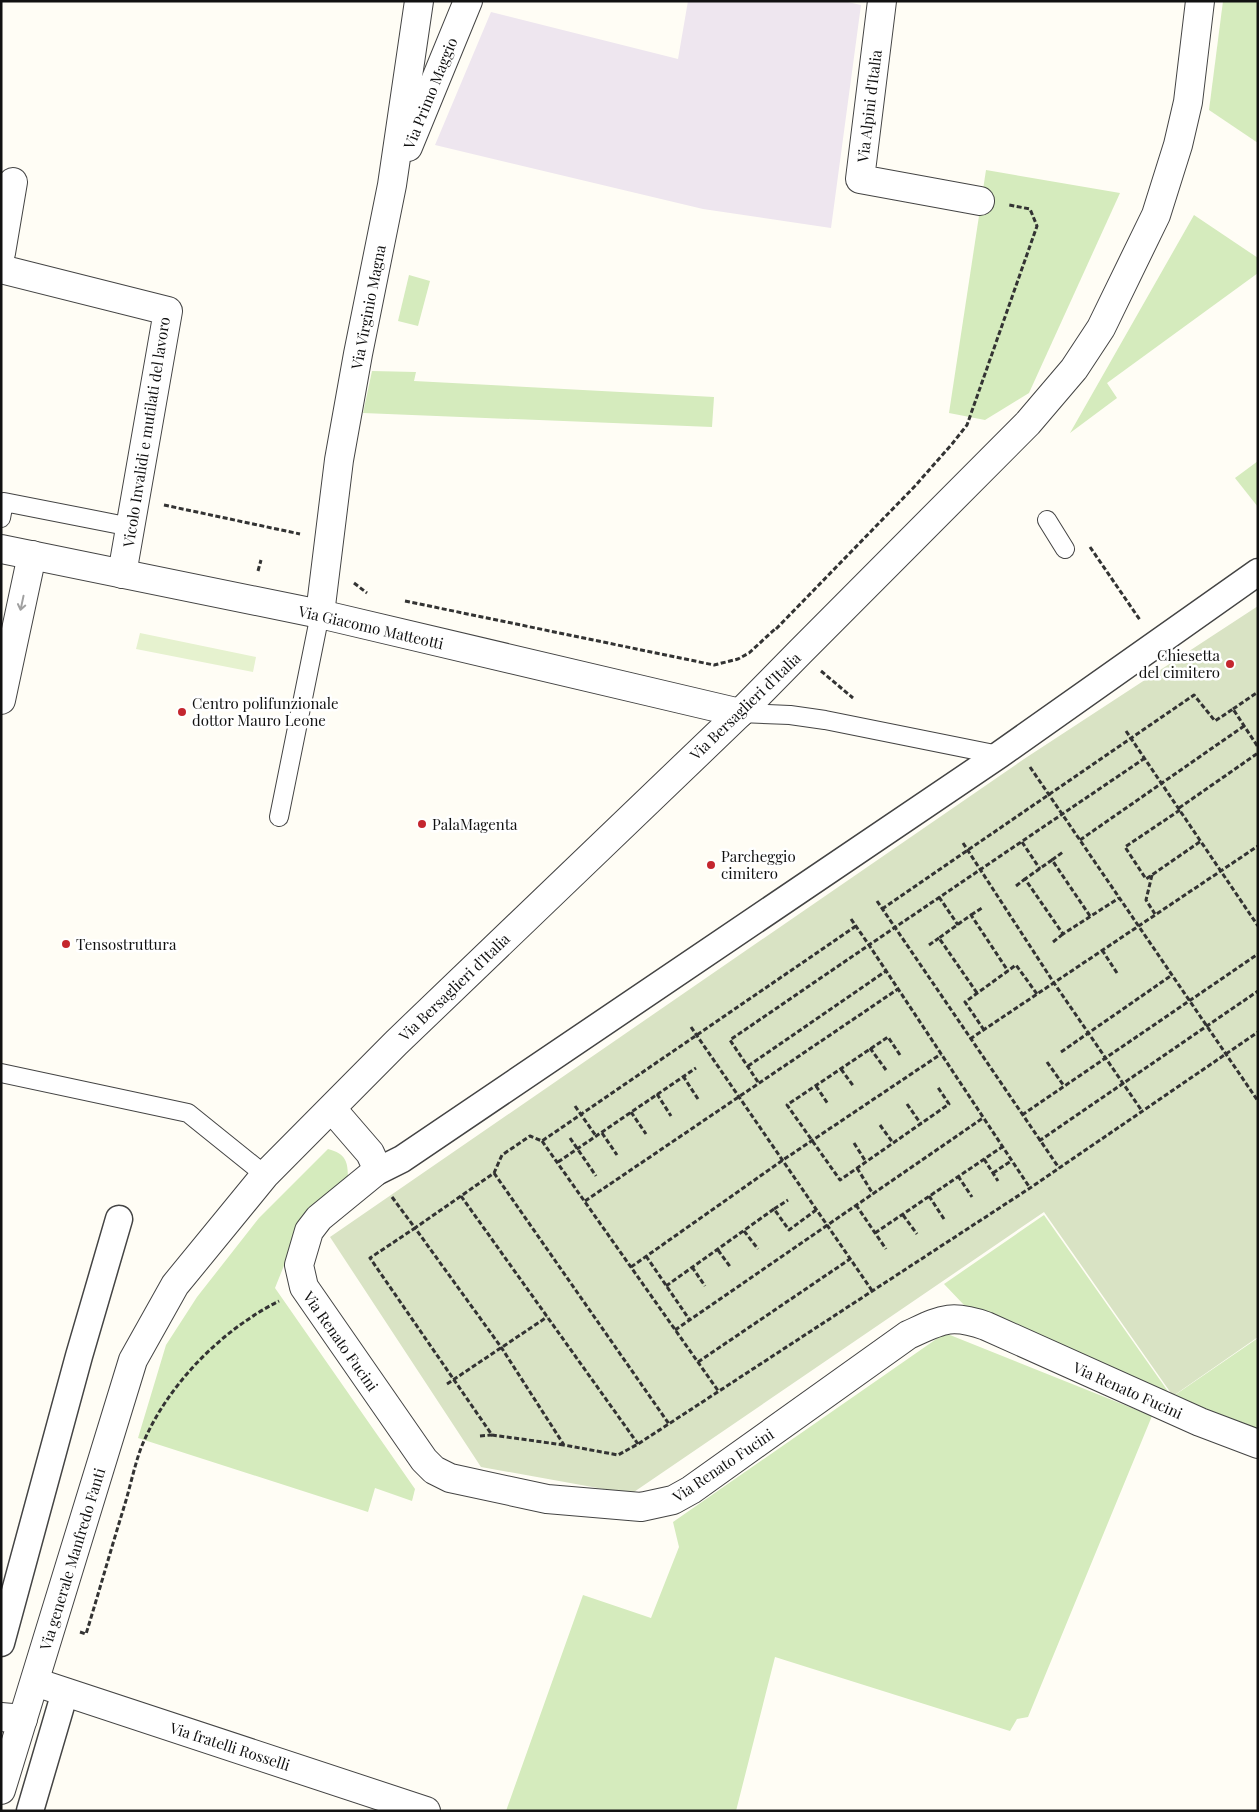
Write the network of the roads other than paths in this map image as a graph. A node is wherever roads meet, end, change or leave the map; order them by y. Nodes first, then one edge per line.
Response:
1 (419, 1) edge
2 (468, 1) edge
3 (882, 1) edge
4 (1200, 1) edge
5 (13, 182) dead end
6 (392, 185) junction
7 (980, 201) road end
8 (1, 253) edge
9 (1, 269) edge
10 (1, 518) edge
11 (1047, 520) dead end
12 (131, 527) junction
13 (1, 549) edge
14 (1065, 549) dead end
15 (32, 555) junction
16 (1258, 572) edge
17 (122, 574) junction
18 (320, 614) junction
19 (1, 700) edge
20 (740, 712) junction
21 (999, 755) junction
22 (279, 817) dead end
23 (1, 1073) edge
24 (332, 1109) junction
25 (374, 1173) junction
26 (266, 1176) junction
27 (120, 1219) dead end
28 (149, 1330) joint
29 (1258, 1444) edge
30 (1, 1643) edge
31 (34, 1682) junction
32 (65, 1692) junction
33 (12, 1718) edge
34 (1, 1790) edge
35 (30, 1811) edge
36 (426, 1811) edge

1 - 6 street, Via Virginio Magna
2 - 6 street, Via Primo Maggio
3 - 7 street, Via Alpini d'Italia
4 - 20 street, Via Bersaglieri d'Italia
5 - 8 street
6 - 18 street, Via Virginio Magna
9 - 12 street, Vicolo Invalidi e mutilati del lavoro
10 - 12 lane
11 - 14 lane
12 - 17 street, Vicolo Invalidi e mutilati del lavoro
13 - 15 street, Via Giacomo Matteotti
15 - 17 street, Via Giacomo Matteotti
15 -> 19 street
16 - 21 street
17 - 18 street, Via Giacomo Matteotti
18 - 20 street, Via Giacomo Matteotti
18 - 22 lane
20 - 21 lane
20 - 24 street, Via Bersaglieri d'Italia
21 - 25 street
23 - 26 lane
24 - 25 street
24 - 26 street, Via Bersaglieri d'Italia
25 - 29 street, Via Renato Fucini
26 - 28 street, Via Bersaglieri d'Italia
27 - 30 street
28 - 31 street, Via generale Manfredo Fanti
31 - 32 street, Via fratelli Rosselli
31 - 33 street, Via generale Manfredo Fanti
32 - 35 street
32 - 36 street, Via fratelli Rosselli
33 - 34 street, Via generale Manfredo Fanti

